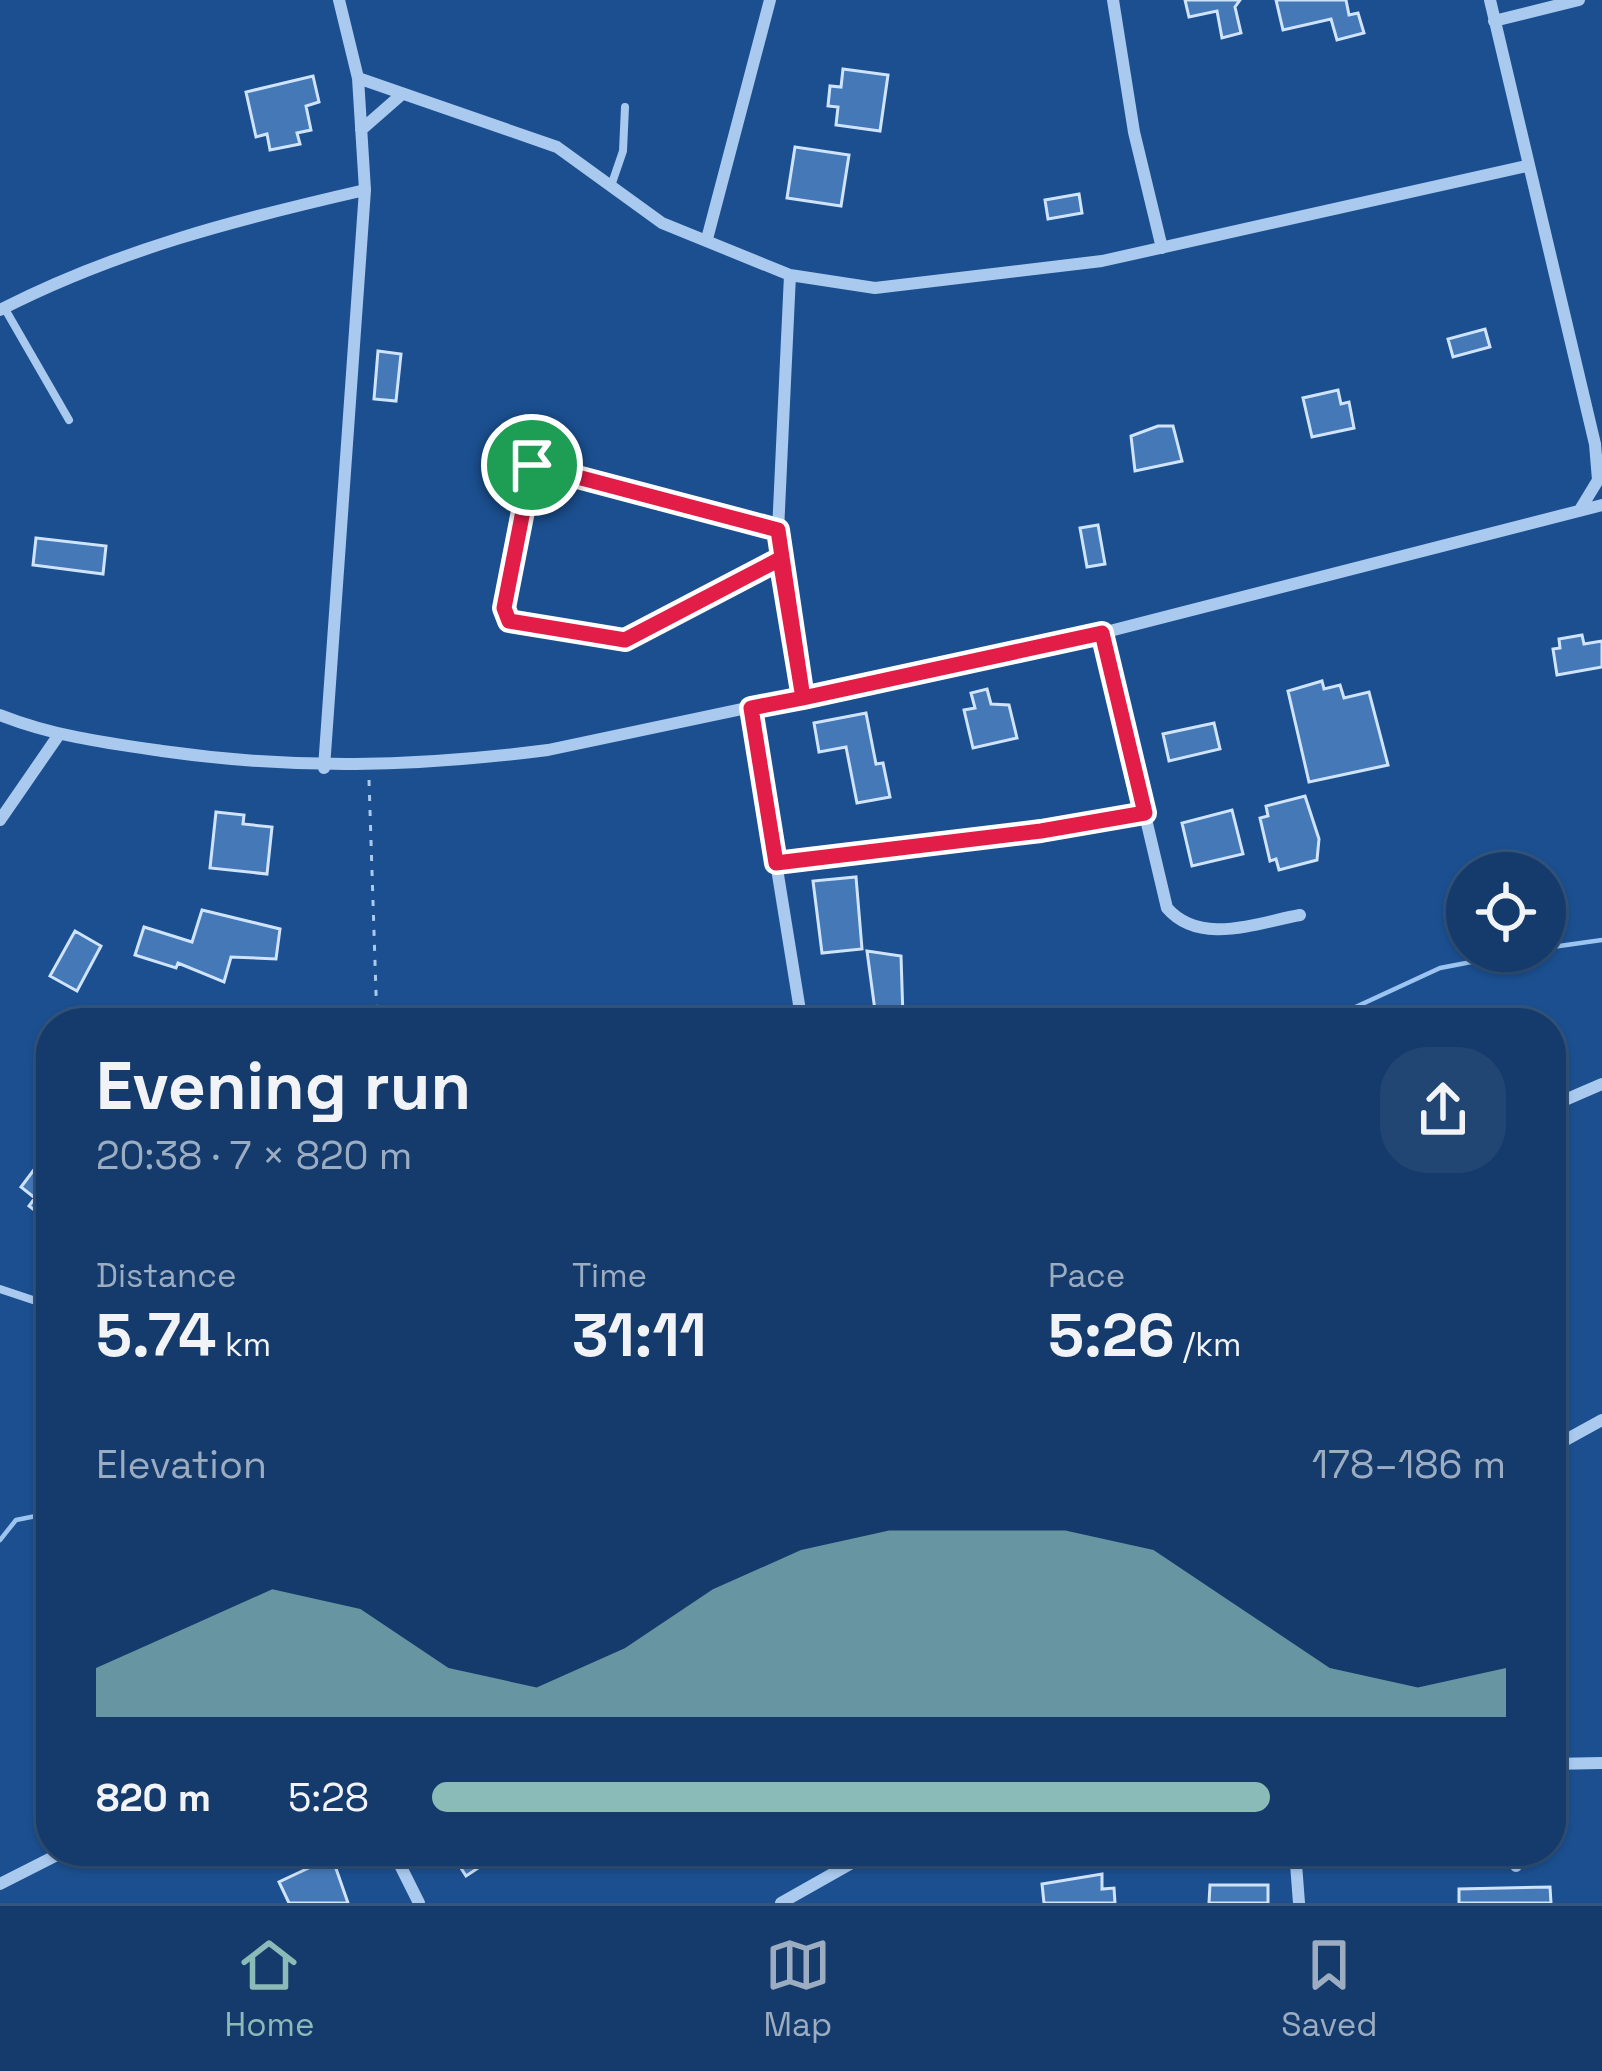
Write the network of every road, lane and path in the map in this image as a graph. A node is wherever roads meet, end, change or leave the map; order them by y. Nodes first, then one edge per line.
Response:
1 (338, 0) edge
2 (770, 0) edge
3 (1113, 0) edge
4 (1490, 0) edge
5 (1579, 0) edge
6 (1494, 21) junction
7 (358, 78) junction
8 (401, 95) junction
9 (625, 106) dead end
10 (361, 130) junction
11 (1526, 166) junction
12 (611, 186) junction
13 (365, 190) junction
14 (706, 239) junction
15 (1162, 248) junction
16 (790, 274) junction
17 (2, 309) edge
18 (69, 420) dead end
19 (495, 456) dead end
20 (532, 465) junction
21 (1600, 481) edge
22 (1602, 505) edge
23 (1581, 508) junction
24 (778, 530) junction
25 (780, 559) junction
26 (1102, 633) junction
27 (803, 698) junction
28 (751, 708) junction
29 (0, 715) edge
30 (58, 736) junction
31 (369, 766) junction
32 (324, 768) junction
33 (1145, 813) junction
34 (0, 820) edge
35 (776, 863) junction
36 (1300, 915) dead end
37 (377, 1008) edge
38 (800, 1008) edge
39 (1602, 1084) edge
40 (1566, 1100) edge
41 (0, 1289) edge
42 (36, 1301) edge
43 (1602, 1420) edge
44 (1566, 1440) edge
45 (1602, 1763) edge
46 (1566, 1764) edge
47 (36, 1866) edge
48 (400, 1866) edge
49 (846, 1866) edge
50 (1296, 1866) edge
51 (0, 1884) edge
52 (419, 1903) edge
53 (781, 1903) edge
54 (1299, 1903) edge

1 - 7 street
2 - 14 street
3 - 15 street
4 - 6 street
5 - 6 street
6 - 11 street
7 - 8 street
7 - 10 street
8 - 10 street
8 - 12 street
9 - 12 lane
10 - 13 street
11 - 15 street
11 - 21 street
12 - 14 street
13 - 17 street
13 - 32 street
14 - 16 street
15 - 16 street
16 - 24 street
17 - 18 lane
19 - 20 lane
20 - 24 lane
20 - 25 lane
21 - 23 street
22 - 23 street
23 - 26 street
24 - 25 street
25 - 27 street
26 - 27 street
26 - 33 street
27 - 28 street
28 - 31 street
28 - 35 street
29 - 30 street
30 - 32 street
30 - 34 street
31 - 32 street
31 - 37 path
33 - 35 lane
33 - 36 street
35 - 38 street
39 - 40 street
41 - 42 lane
43 - 44 street
45 - 46 street
47 - 51 street
48 - 52 street
49 - 53 street
50 - 54 street

